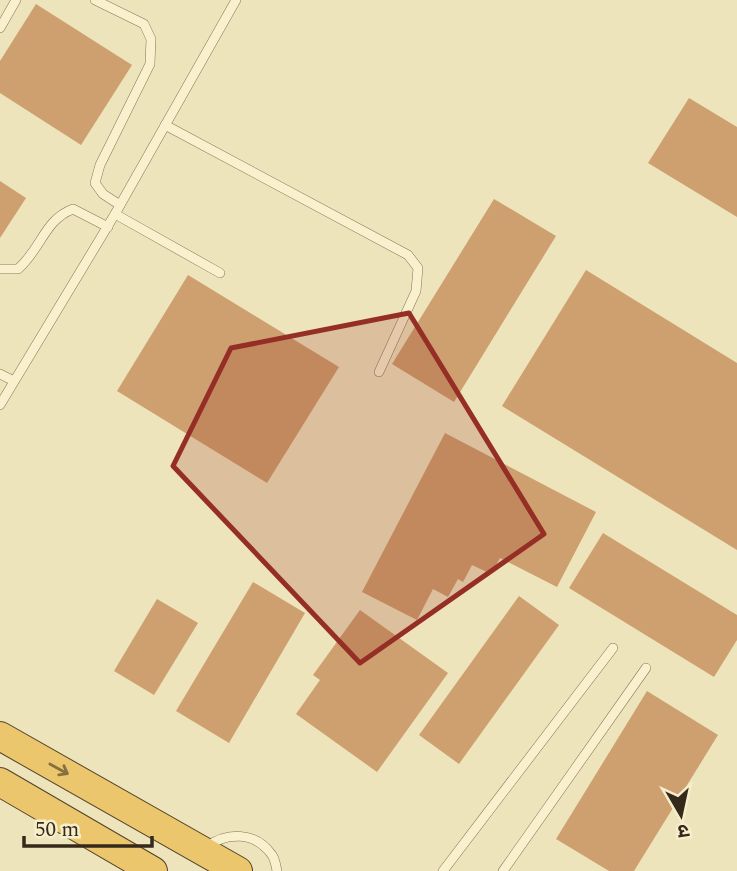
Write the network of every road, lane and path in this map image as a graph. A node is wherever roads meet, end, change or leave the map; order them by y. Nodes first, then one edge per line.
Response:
1 (16, 0) edge
2 (95, 0) edge
3 (236, 0) edge
4 (0, 27) edge
5 (165, 125) junction
6 (120, 205) junction
7 (115, 214) junction
8 (108, 227) junction
9 (0, 269) edge
10 (220, 273) dead end
11 (379, 372) dead end
12 (0, 374) edge
13 (14, 381) junction
14 (0, 405) edge
15 (613, 648) dead end
16 (646, 668) dead end
17 (0, 736) edge
18 (0, 782) edge
19 (139, 814) junction
20 (202, 850) junction
21 (118, 851) junction
22 (153, 871) edge
23 (238, 871) edge
24 (277, 871) edge
25 (443, 871) edge
26 (503, 871) edge

1 - 4 lane
2 - 6 lane
3 - 5 lane
5 - 6 lane
5 - 11 lane
6 - 7 lane
7 - 8 lane
7 - 10 lane
8 - 9 lane
8 - 13 lane
12 - 13 lane
13 - 14 lane
15 - 25 lane
16 - 26 lane
17 -> 19 highway
18 - 21 highway
19 - 20 highway
19 - 21 highway
20 - 23 highway
20 - 24 lane
21 - 22 highway

